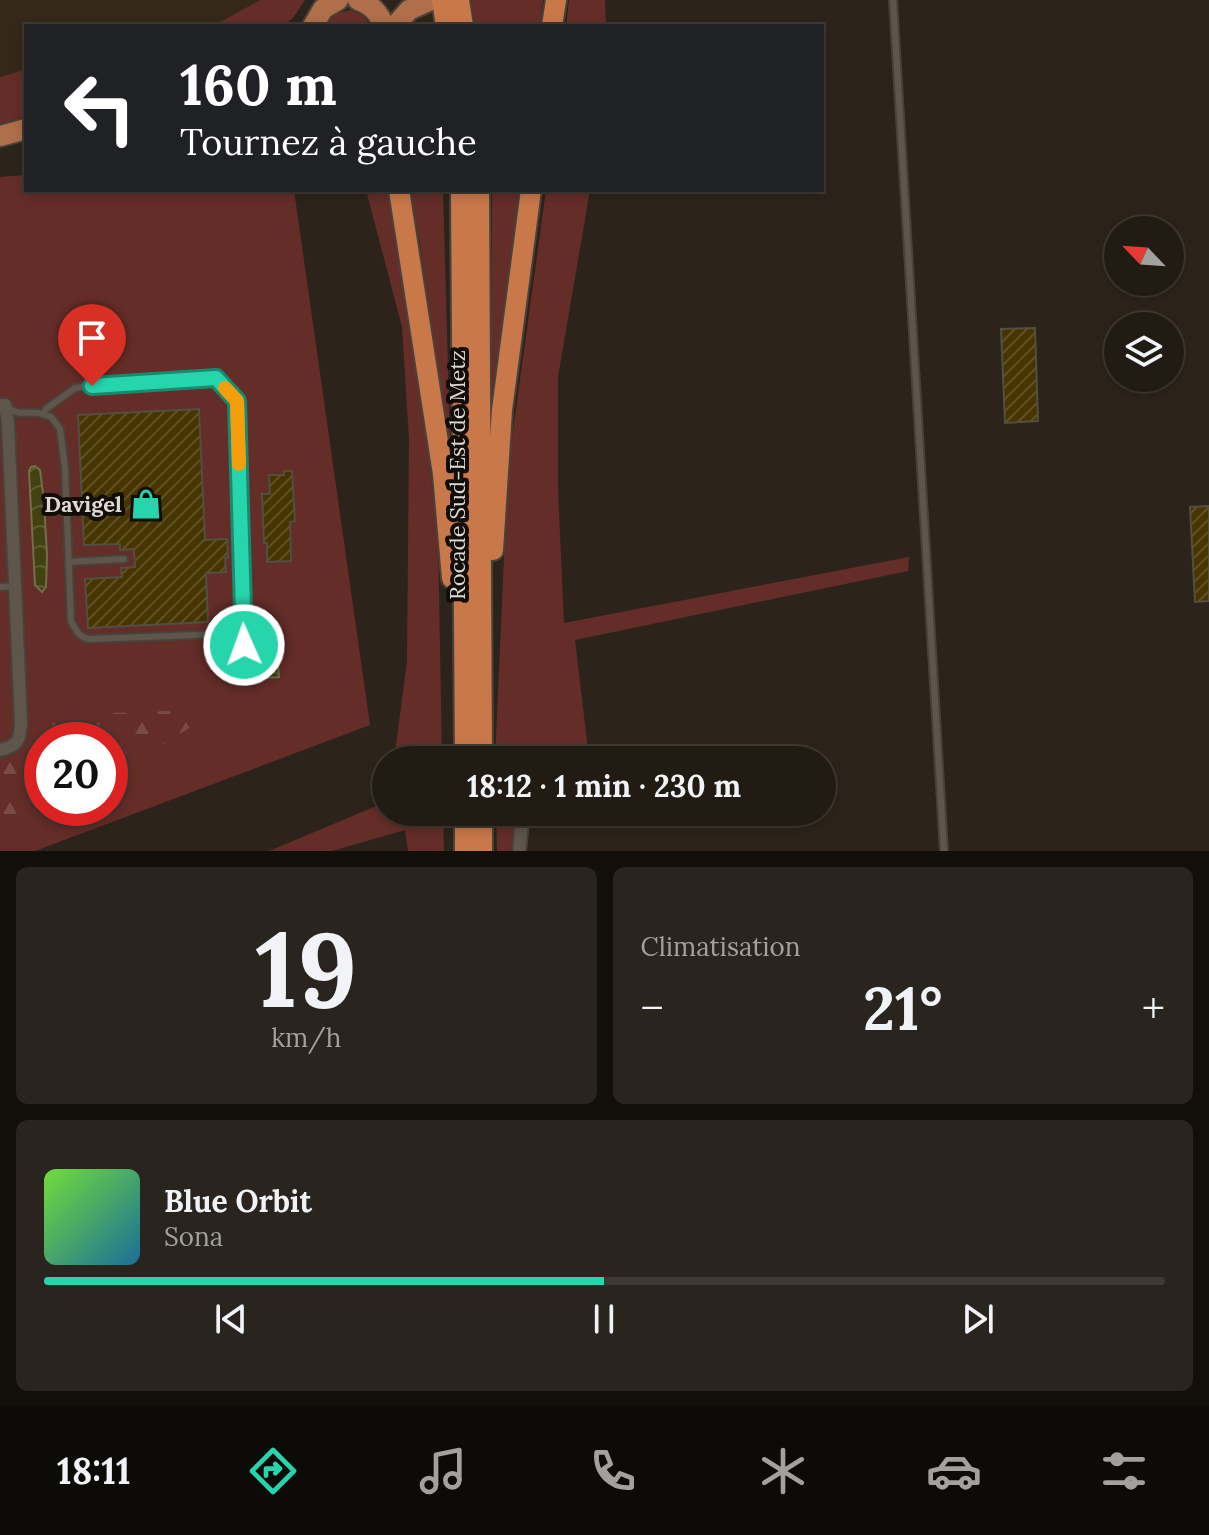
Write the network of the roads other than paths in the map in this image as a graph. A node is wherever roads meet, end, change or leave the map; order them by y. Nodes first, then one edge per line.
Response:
1 (338, 0) edge
2 (431, 0) edge
3 (442, 0) edge
4 (459, 0) edge
5 (556, 0) edge
6 (893, 0) edge
7 (365, 3) edge
8 (409, 10) junction
9 (314, 24) edge
10 (383, 24) edge
11 (397, 24) edge
12 (446, 24) edge
13 (463, 24) edge
14 (552, 24) edge
15 (24, 130) edge
16 (0, 136) edge
17 (399, 192) edge
18 (461, 192) edge
19 (479, 192) edge
20 (531, 192) edge
21 (3, 405) edge
22 (43, 414) junction
23 (124, 559) dead end
24 (69, 562) junction
25 (15, 586) junction
26 (0, 587) edge
27 (243, 631) junction
28 (244, 645) dead end
29 (473, 722) junction
30 (468, 746) edge
31 (479, 746) edge
32 (0, 750) edge
33 (465, 826) edge
34 (482, 826) edge
35 (522, 826) edge
36 (465, 851) edge
37 (482, 851) edge
38 (519, 851) edge
39 (944, 851) edge

1 - 9 main road
2 - 8 main road
3 - 12 highway
4 - 13 highway
5 - 14 highway
6 - 39 lane
7 - 8 main road
7 - 10 main road
8 - 11 main road
15 - 16 main road
17 - 29 highway
18 - 29 highway, Rocade Sud-Est de Metz
19 - 29 highway, Rocade Sud-Est de Metz
20 - 29 highway
21 - 22 lane
21 - 25 street
22 - 24 lane
22 - 27 lane
23 - 24 lane
24 - 27 lane
25 - 26 lane
25 - 32 street
27 - 28 lane
29 - 30 highway, Rocade Sud-Est de Metz
29 - 31 highway, Rocade Sud-Est de Metz
33 - 36 highway
34 - 37 highway
35 - 38 street

